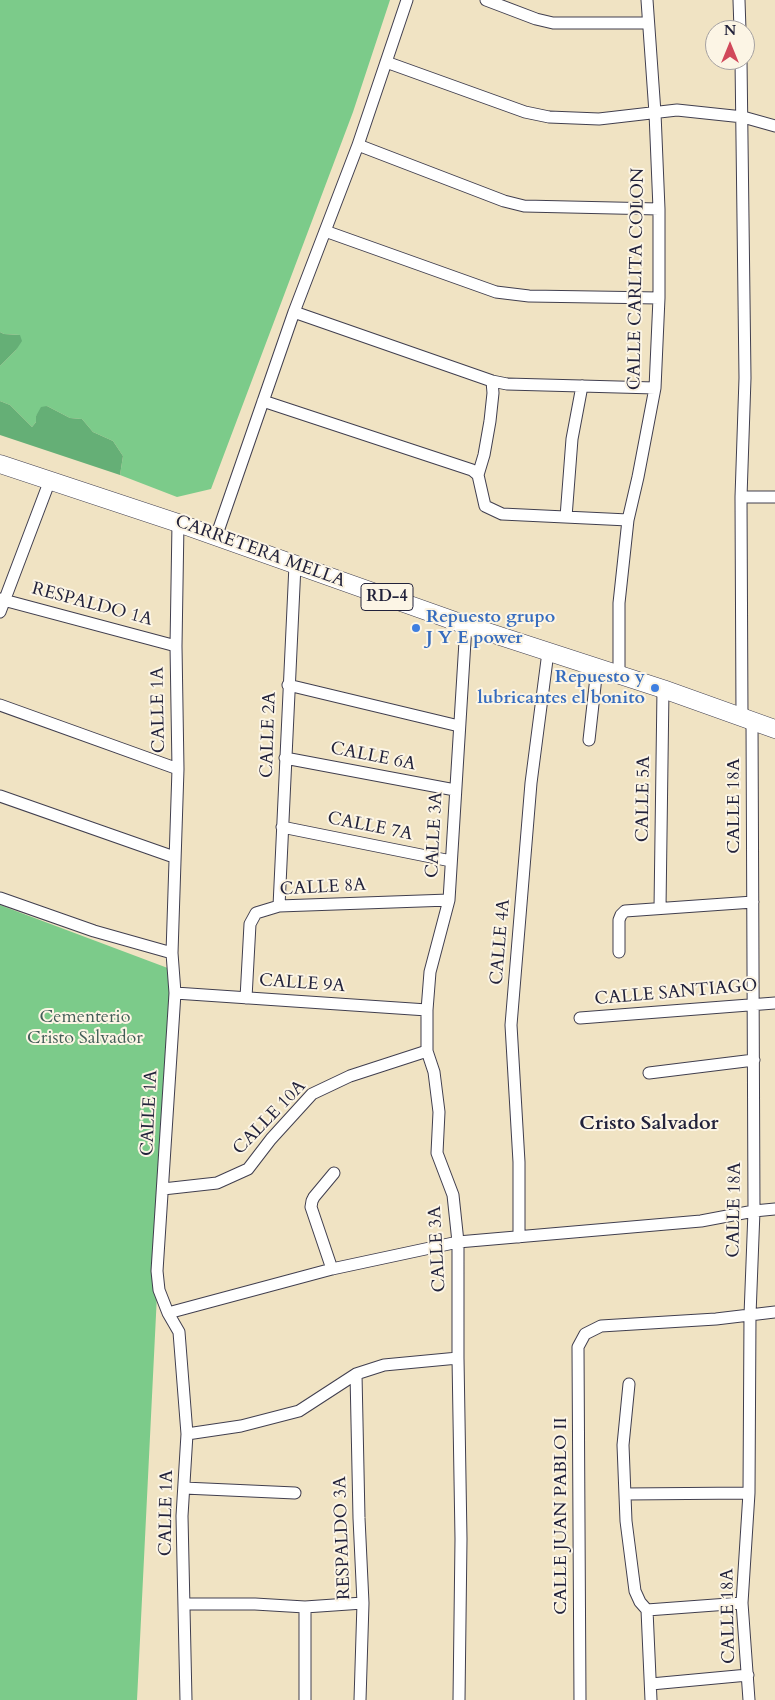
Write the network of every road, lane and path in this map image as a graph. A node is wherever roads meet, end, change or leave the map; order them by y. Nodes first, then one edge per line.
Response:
1 (407, 0) edge
2 (486, 0) edge
3 (647, 0) edge
4 (739, 0) edge
5 (740, 20) edge
6 (648, 23) junction
7 (386, 62) junction
8 (741, 70) edge
9 (655, 113) junction
10 (743, 117) junction
11 (775, 126) edge
12 (358, 145) junction
13 (659, 209) junction
14 (325, 230) junction
15 (659, 298) junction
16 (294, 312) junction
17 (492, 381) junction
18 (582, 386) junction
19 (655, 388) junction
20 (264, 401) junction
21 (0, 464) edge
22 (478, 475) junction
23 (50, 480) junction
24 (775, 497) edge
25 (741, 498) junction
26 (566, 517) junction
27 (628, 520) junction
28 (178, 523) junction
29 (216, 537) junction
30 (295, 565) junction
31 (2, 600) edge
32 (0, 612) edge
33 (466, 625) junction
34 (176, 646) junction
35 (548, 652) junction
36 (597, 668) junction
37 (619, 676) junction
38 (288, 685) junction
39 (663, 689) junction
40 (0, 704) edge
41 (747, 719) junction
42 (459, 726) junction
43 (775, 728) edge
44 (589, 740) dead end
45 (285, 758) junction
46 (178, 769) junction
47 (454, 790) junction
48 (0, 796) edge
49 (282, 827) junction
50 (174, 857) junction
51 (451, 861) junction
52 (0, 898) edge
53 (449, 900) junction
54 (753, 902) junction
55 (279, 906) junction
56 (660, 908) junction
57 (620, 952) dead end
58 (172, 953) junction
59 (175, 993) junction
60 (246, 998) junction
61 (775, 1002) edge
62 (754, 1003) junction
63 (427, 1010) junction
64 (580, 1018) dead end
65 (427, 1051) junction
66 (754, 1060) junction
67 (650, 1074) dead end
68 (334, 1173) dead end
69 (163, 1189) junction
70 (775, 1209) edge
71 (754, 1211) junction
72 (519, 1237) junction
73 (458, 1242) junction
74 (332, 1270) junction
75 (775, 1312) edge
76 (168, 1313) junction
77 (750, 1315) junction
78 (458, 1358) junction
79 (356, 1374) junction
80 (629, 1384) dead end
81 (187, 1434) junction
82 (184, 1488) junction
83 (295, 1493) dead end
84 (748, 1493) junction
85 (625, 1494) junction
86 (363, 1603) junction
87 (742, 1603) junction
88 (184, 1604) junction
89 (306, 1606) junction
90 (647, 1610) junction
91 (748, 1675) junction
92 (651, 1684) junction
93 (186, 1700) edge
94 (305, 1700) edge
95 (360, 1700) edge
96 (459, 1700) edge
97 (580, 1700) edge
98 (651, 1700) edge
99 (749, 1700) edge

1 - 7 street
2 - 6 street
3 - 6 street, CALLE CARLITA COLON
4 - 5 street
6 - 9 street, CALLE CARLITA COLON
7 - 9 street
7 - 12 street
8 - 10 street, CALLE 18A
9 - 10 street
9 - 13 street, CALLE CARLITA COLON
10 - 11 street
10 - 25 street, CALLE 18A
12 - 13 street
12 - 14 street
13 - 15 street, CALLE CARLITA COLON
14 - 15 street
14 - 16 street
15 - 19 street, CALLE CARLITA COLON
16 - 17 street
16 - 20 street
17 - 18 street
17 - 22 street
18 - 19 street
18 - 26 street
19 - 27 street, CALLE CARLITA COLON
20 - 22 street
20 - 29 street
21 - 23 main road, CARRETERA MELLA / RD-4
22 - 26 street
23 - 28 main road, CARRETERA MELLA / RD-4
23 - 31 street
24 - 25 street
25 - 41 street, CALLE 18A
26 - 27 street
27 - 37 street, CALLE CARLITA COLON
28 - 29 main road, CARRETERA MELLA / RD-4
28 - 34 street, CALLE 1A
29 - 30 main road, CARRETERA MELLA / RD-4
30 - 33 main road, CARRETERA MELLA / RD-4
30 - 38 street, CALLE 2A
31 - 32 street
31 - 34 street, RESPALDO 1A
33 - 35 main road, CARRETERA MELLA / RD-4
33 - 42 street, CALLE 3A
34 - 46 street, CALLE 1A
35 - 36 main road, CARRETERA MELLA / RD-4
35 - 72 street, CALLE 4A
36 - 37 main road, CARRETERA MELLA / RD-4
36 - 44 street
37 - 39 main road, CARRETERA MELLA / RD-4
38 - 42 street
38 - 45 street, CALLE 2A
39 - 41 main road, CARRETERA MELLA / RD-4
39 - 56 street, CALLE 5A
40 - 46 street
41 - 43 main road, CARRETERA MELLA / RD-4
41 - 54 street, CALLE 18A
42 - 47 street, CALLE 3A
45 - 47 street, CALLE 6A
45 - 49 street, CALLE 2A
46 - 50 street, CALLE 1A
47 - 51 street, CALLE 3A
48 - 50 street
49 - 51 street, CALLE 7A
49 - 55 street, CALLE 2A
50 - 58 street, CALLE 1A
51 - 53 street, CALLE 3A
52 - 58 street
53 - 55 street, CALLE 8A
53 - 63 street, CALLE 3A
54 - 56 street
54 - 62 street, CALLE 18A
55 - 60 street, CALLE 8A
56 - 57 street
58 - 59 street, CALLE 1A
59 - 60 street, CALLE 9A
59 - 69 street, CALLE 1A
60 - 63 street, CALLE 9A
61 - 62 street, CALLE SANTIAGO
62 - 64 street, CALLE SANTIAGO
62 - 66 street, CALLE 18A
63 - 65 street, CALLE 3A
65 - 69 street, CALLE 10A
65 - 73 street, CALLE 3A
66 - 67 street
66 - 71 street, CALLE 18A
68 - 74 street
69 - 76 street, CALLE 1A
70 - 71 street
71 - 72 street
71 - 77 street, CALLE 18A
72 - 73 street
73 - 74 street
73 - 78 street, CALLE 3A
74 - 76 street
75 - 77 street
76 - 81 street, CALLE 1A
77 - 84 street, CALLE 18A
77 - 97 street, CALLE JUAN PABLO II
78 - 79 street
78 - 96 street, CALLE 3A
79 - 81 street
79 - 86 street, RESPALDO 3A
80 - 85 street
81 - 82 street, CALLE 1A
82 - 83 street
82 - 88 street, CALLE 1A
84 - 85 street
84 - 87 street, CALLE 18A
85 - 90 street
86 - 89 street
86 - 95 street, RESPALDO 3A
87 - 90 street
87 - 91 street, CALLE 18A
88 - 89 street
88 - 93 street, CALLE 1A
89 - 94 street
90 - 92 street
91 - 92 street
91 - 99 street, CALLE 18A
92 - 98 street

